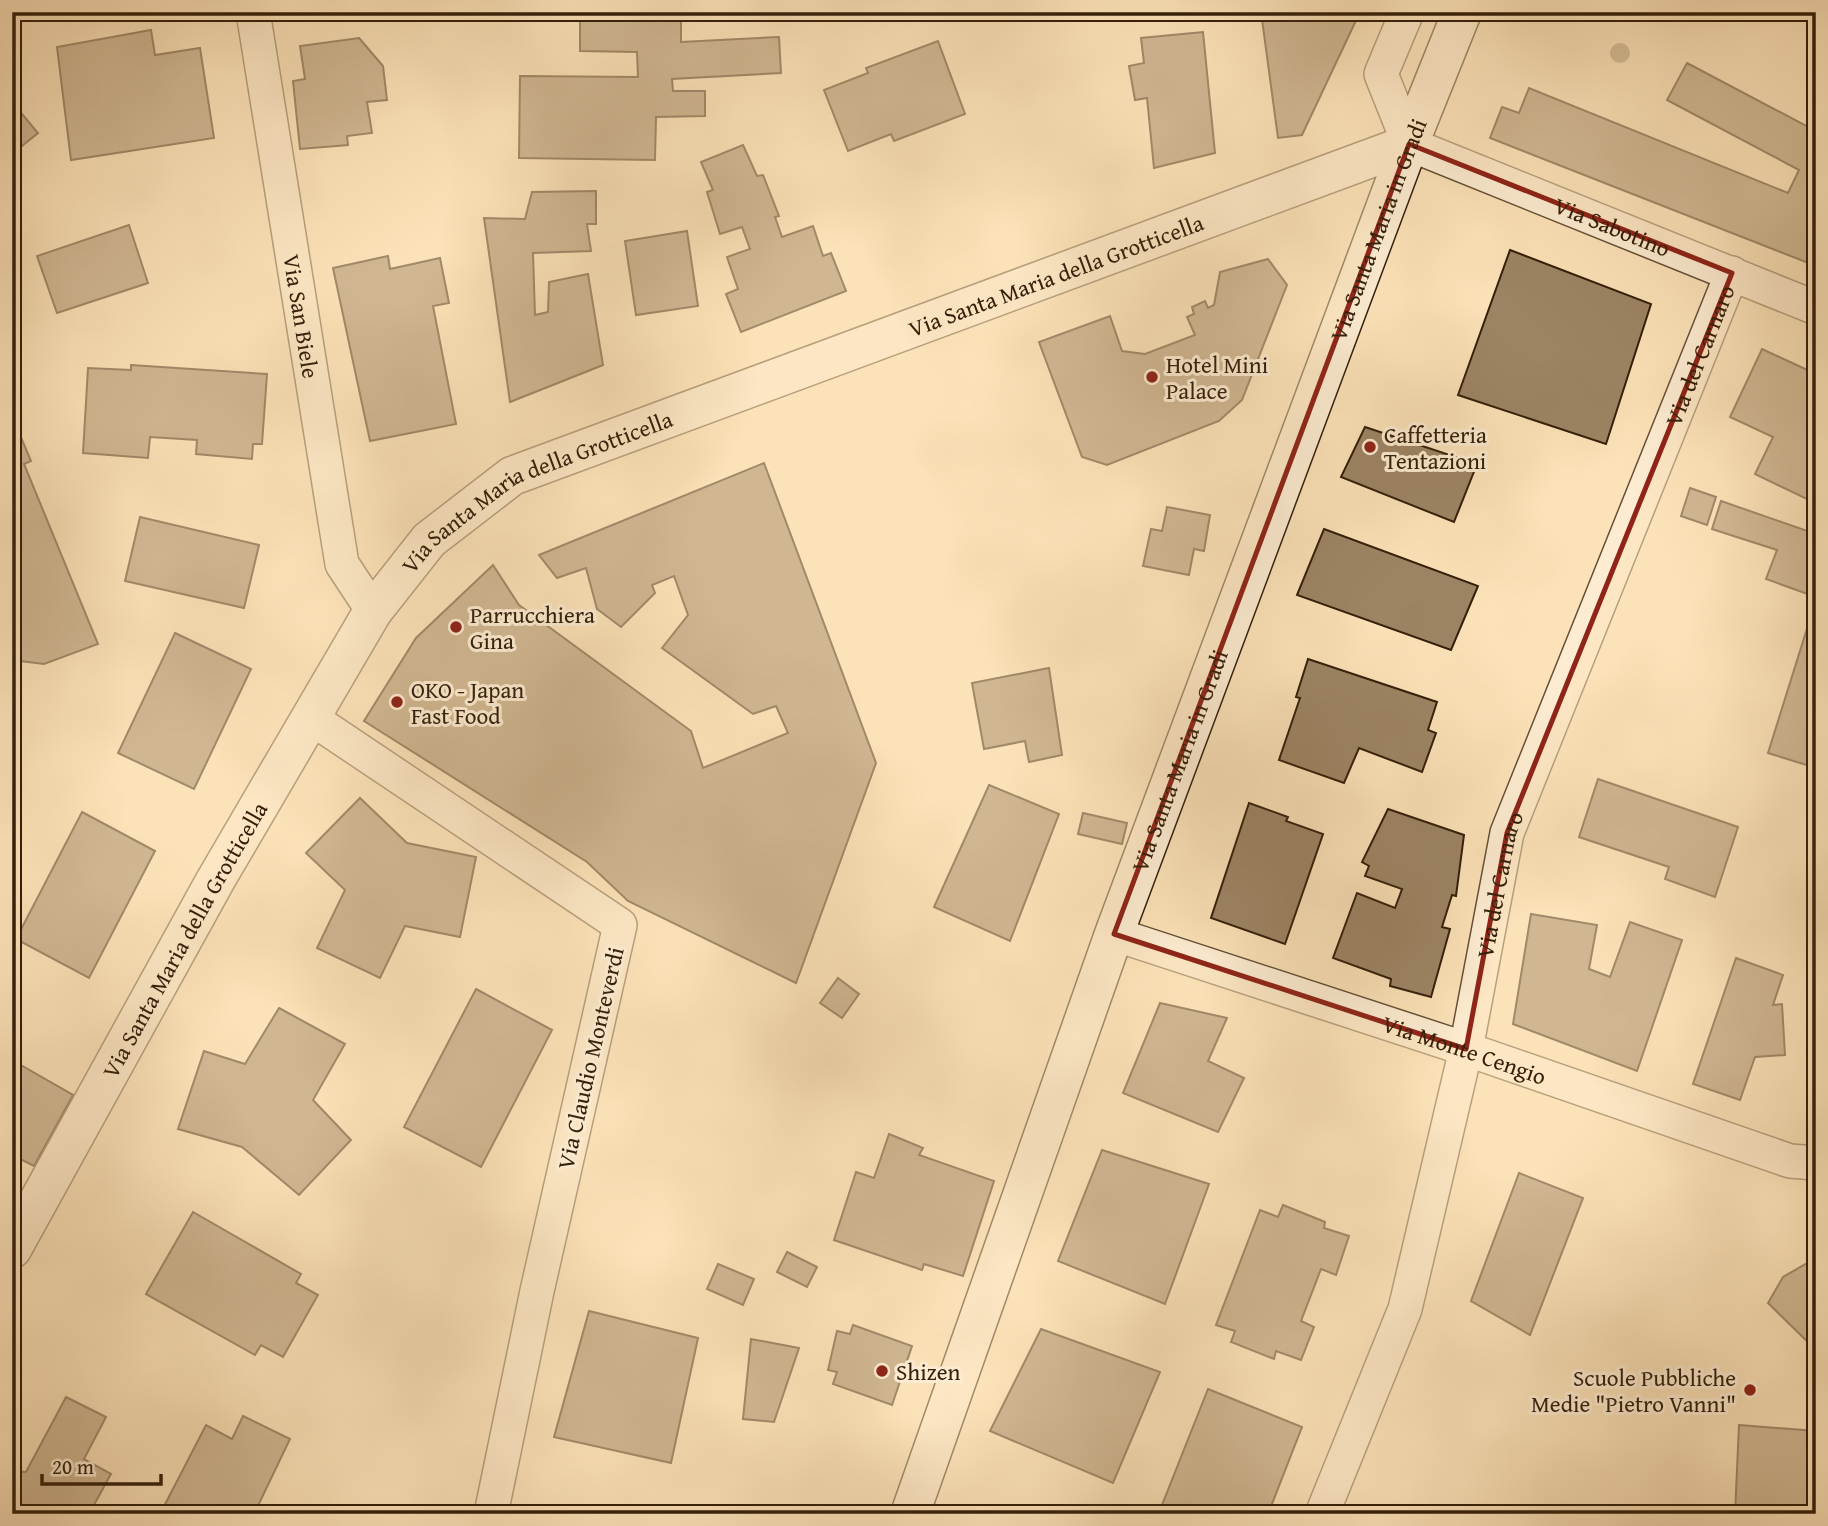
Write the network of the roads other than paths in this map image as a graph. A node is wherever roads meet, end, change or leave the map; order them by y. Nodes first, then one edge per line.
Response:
1 (253, 12) edge
2 (1407, 12) edge
3 (1462, 12) edge
4 (1409, 144) junction
5 (1732, 273) junction
6 (1816, 307) edge
7 (373, 611) junction
8 (311, 718) junction
9 (1114, 934) junction
10 (1466, 1049) junction
11 (1816, 1163) edge
12 (12, 1249) edge
13 (491, 1514) edge
14 (910, 1514) edge
15 (1322, 1514) edge

1 - 7 street, Via San Biele
2 - 4 street
3 - 4 street, Via Santa Maria in Gradi
4 - 5 street, Via Sabotino
4 - 7 street, Via Santa Maria della Grotticella
4 - 9 street, Via Santa Maria in Gradi
5 - 6 street, Via Sabotino
5 - 10 street, Via del Carnaro
7 - 8 street, Via Santa Maria della Grotticella
8 - 12 street, Via Santa Maria della Grotticella
8 - 13 street, Via Claudio Monteverdi
9 - 10 street, Via Monte Cengio
9 - 14 street, Via Santa Maria in Gradi
10 - 11 street, Via Monte Cengio
10 - 15 street, Via del Carnaro

